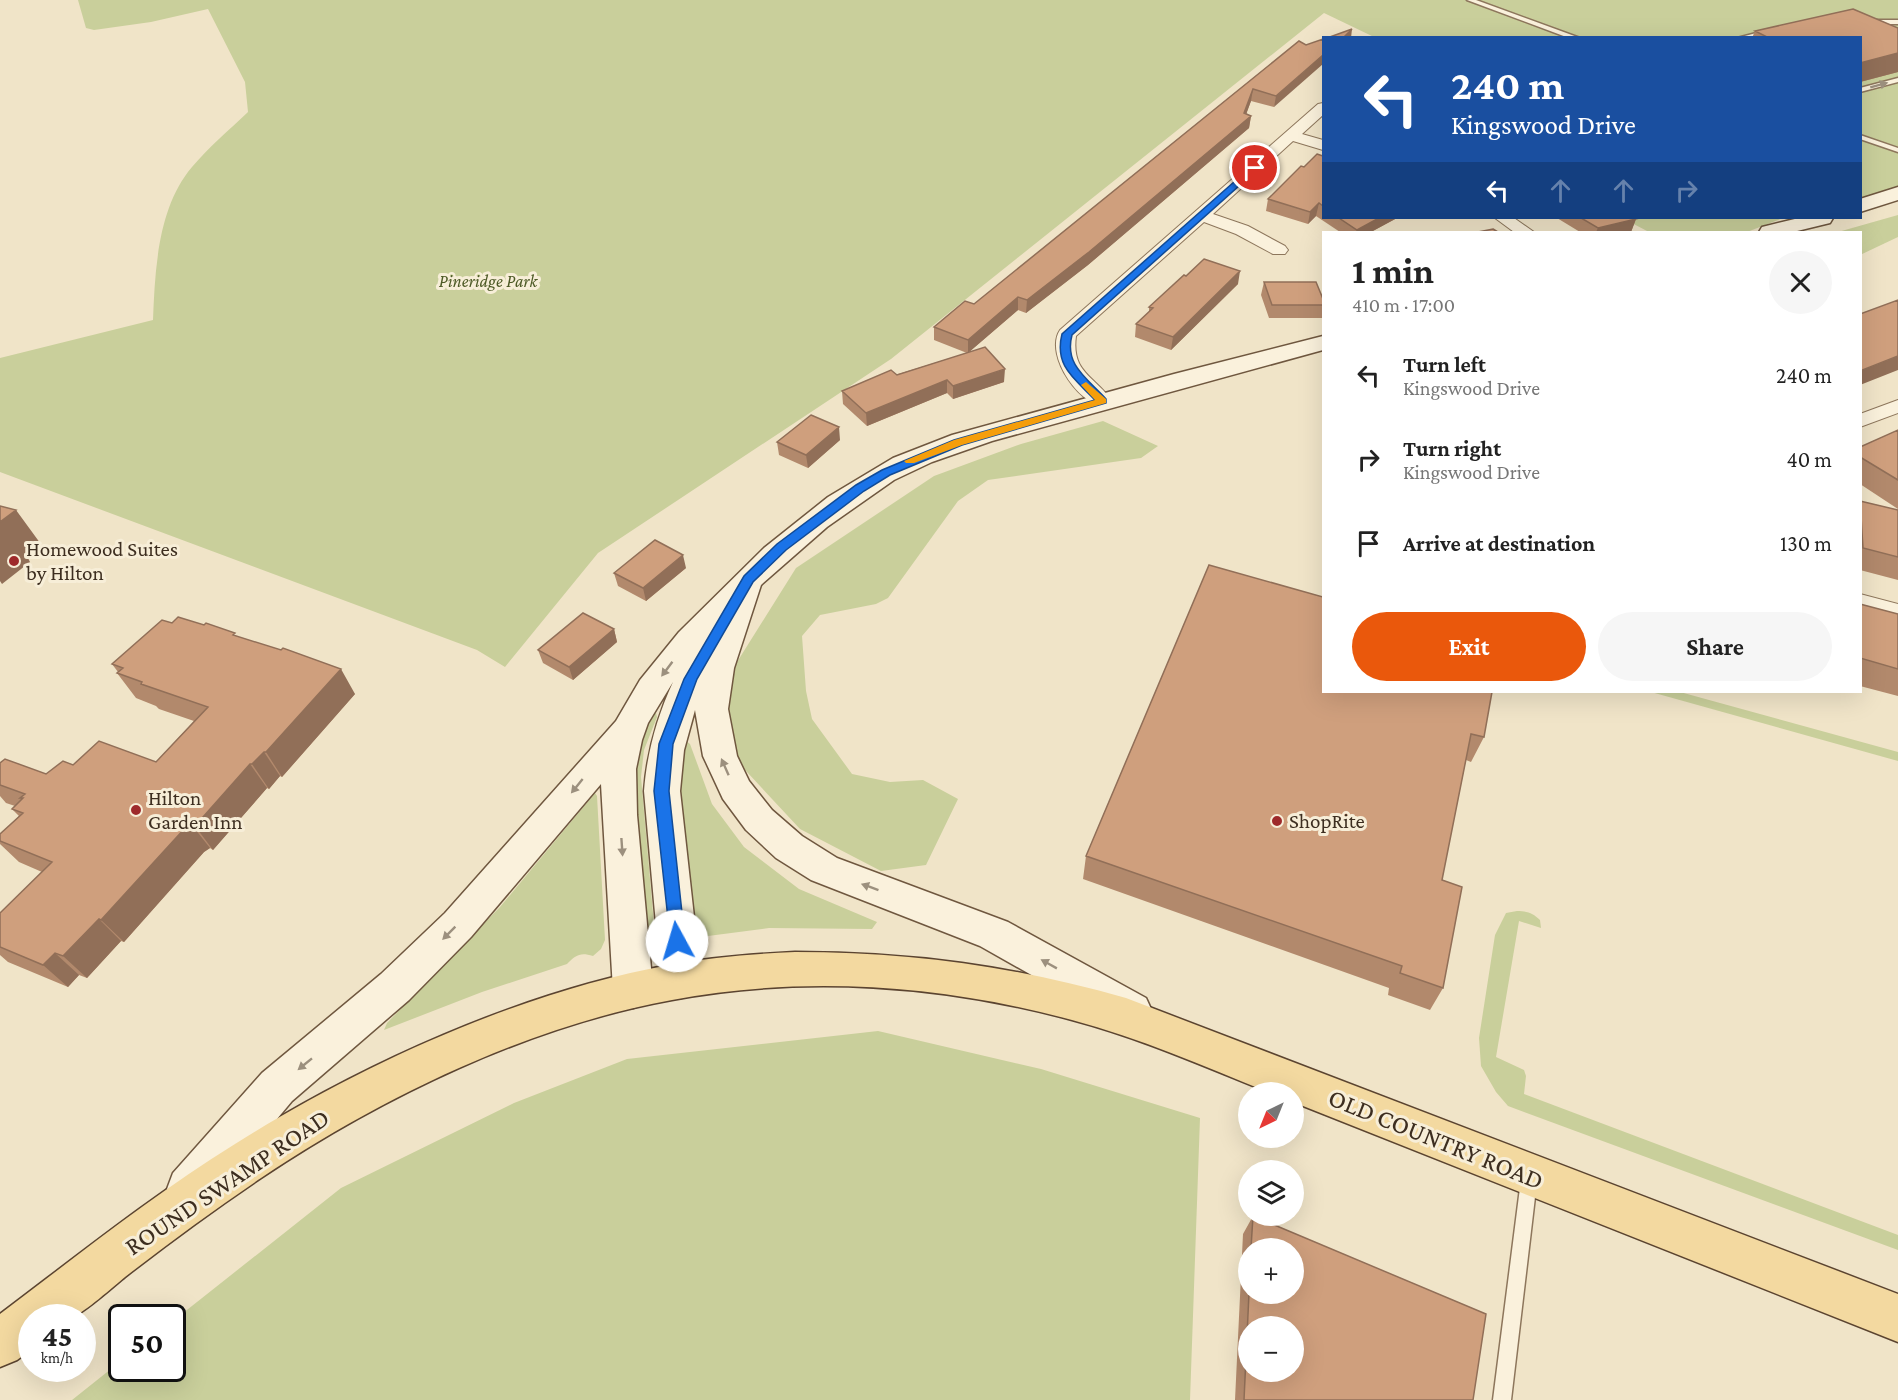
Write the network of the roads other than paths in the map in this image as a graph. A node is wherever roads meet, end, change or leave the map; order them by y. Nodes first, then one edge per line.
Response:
1 (1470, 0) edge
2 (1860, 21) edge
3 (1898, 22) edge
4 (1878, 23) junction
5 (1773, 30) edge
6 (1898, 32) edge
7 (1571, 36) edge
8 (1748, 36) edge
9 (1898, 80) edge
10 (1862, 89) edge
11 (1322, 108) edge
12 (1291, 136) junction
13 (1862, 138) edge
14 (1322, 145) edge
15 (1898, 150) edge
16 (1898, 193) edge
17 (1862, 205) edge
18 (1202, 215) junction
19 (1505, 219) edge
20 (1818, 219) edge
21 (1523, 231) edge
22 (1774, 231) edge
23 (1279, 250) dead end
24 (1322, 343) edge
25 (1102, 401) junction
26 (1898, 406) edge
27 (1862, 420) edge
28 (748, 579) junction
29 (1862, 603) edge
30 (1898, 612) edge
31 (630, 727) junction
32 (681, 980) junction
33 (633, 990) junction
34 (1173, 1034) junction
35 (1529, 1176) junction
36 (155, 1228) junction
37 (52, 1304) edge
38 (1898, 1318) edge
39 (18, 1329) edge
40 (0, 1343) edge
41 (1502, 1400) edge

1 - 7 lane
2 - 4 lane
3 - 4 lane
4 - 6 lane
5 - 8 lane
10 -> 9 lane
11 - 12 street
12 - 14 street
12 - 18 street
13 - 15 lane
16 - 17 main road
18 - 23 street
18 - 25 street
19 - 21 street
20 - 22 main road
24 - 25 main road
25 - 28 main road
26 - 27 street
28 -> 31 main road
28 - 32 main road
34 -> 28 main road
29 - 30 street
31 -> 33 main road
31 -> 36 main road
32 - 33 main road, ROUND SWAMP ROAD
32 - 34 main road, OLD COUNTRY ROAD
33 - 36 main road, ROUND SWAMP ROAD
34 - 35 main road, OLD COUNTRY ROAD
35 - 38 main road, OLD COUNTRY ROAD
35 - 41 lane
36 - 37 main road, ROUND SWAMP ROAD
39 - 40 main road, ROUND SWAMP ROAD

